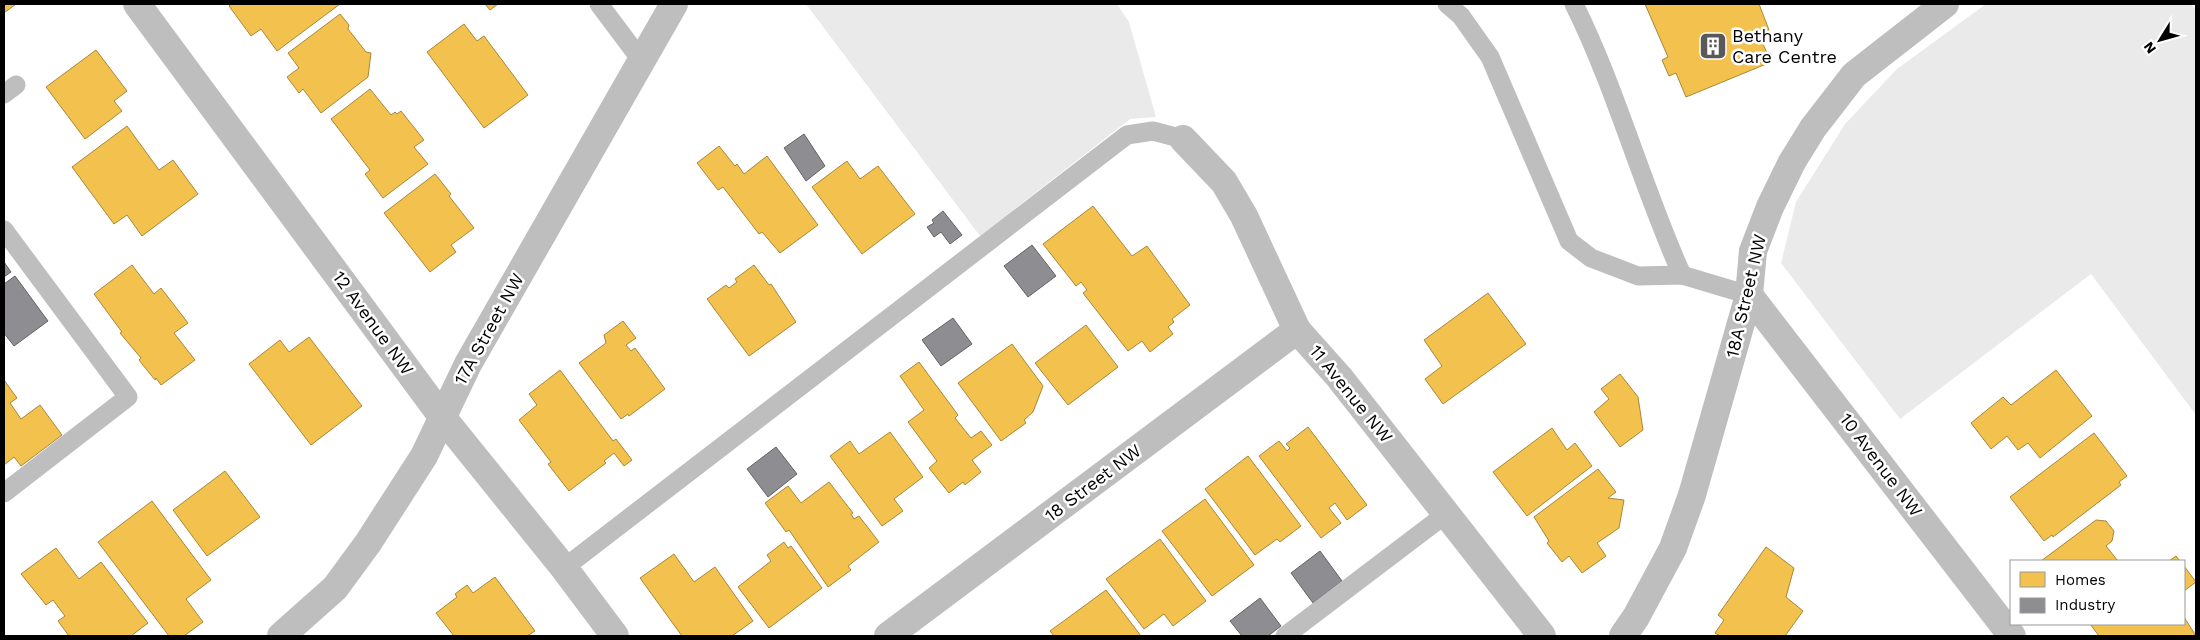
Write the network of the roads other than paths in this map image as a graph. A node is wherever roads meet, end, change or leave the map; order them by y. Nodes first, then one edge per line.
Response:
1 (137, 4) edge
2 (599, 4) edge
3 (674, 4) edge
4 (1447, 4) edge
5 (1574, 4) edge
6 (1945, 4) edge
7 (641, 60) junction
8 (1183, 140) joint
9 (4, 230) edge
10 (1682, 275) junction
11 (1748, 295) junction
12 (1298, 330) junction
13 (443, 418) junction
14 (4, 493) edge
15 (1446, 514) junction
16 (564, 568) junction
17 (281, 636) edge
18 (615, 636) edge
19 (888, 636) edge
20 (1285, 636) edge
21 (1542, 636) edge
22 (1623, 636) edge
23 (2012, 636) edge

1 - 13 street, 12 Avenue NW
2 - 7 lane
3 - 7 street, 17A Street NW
4 - 10 lane
5 - 10 lane
6 - 11 street, 18A Street NW
7 - 13 street, 17A Street NW
8 - 12 street, 11 Avenue NW
8 - 16 lane
9 - 14 lane
10 - 11 lane
11 - 22 street, 18A Street NW
11 - 23 street, 10 Avenue NW
12 - 15 street, 11 Avenue NW
12 - 19 street, 18 Street NW
13 - 16 street, 12 Avenue NW
13 - 17 street, 17A Street NW
15 - 20 lane
15 - 21 street, 11 Avenue NW
16 - 18 street, 12 Avenue NW

